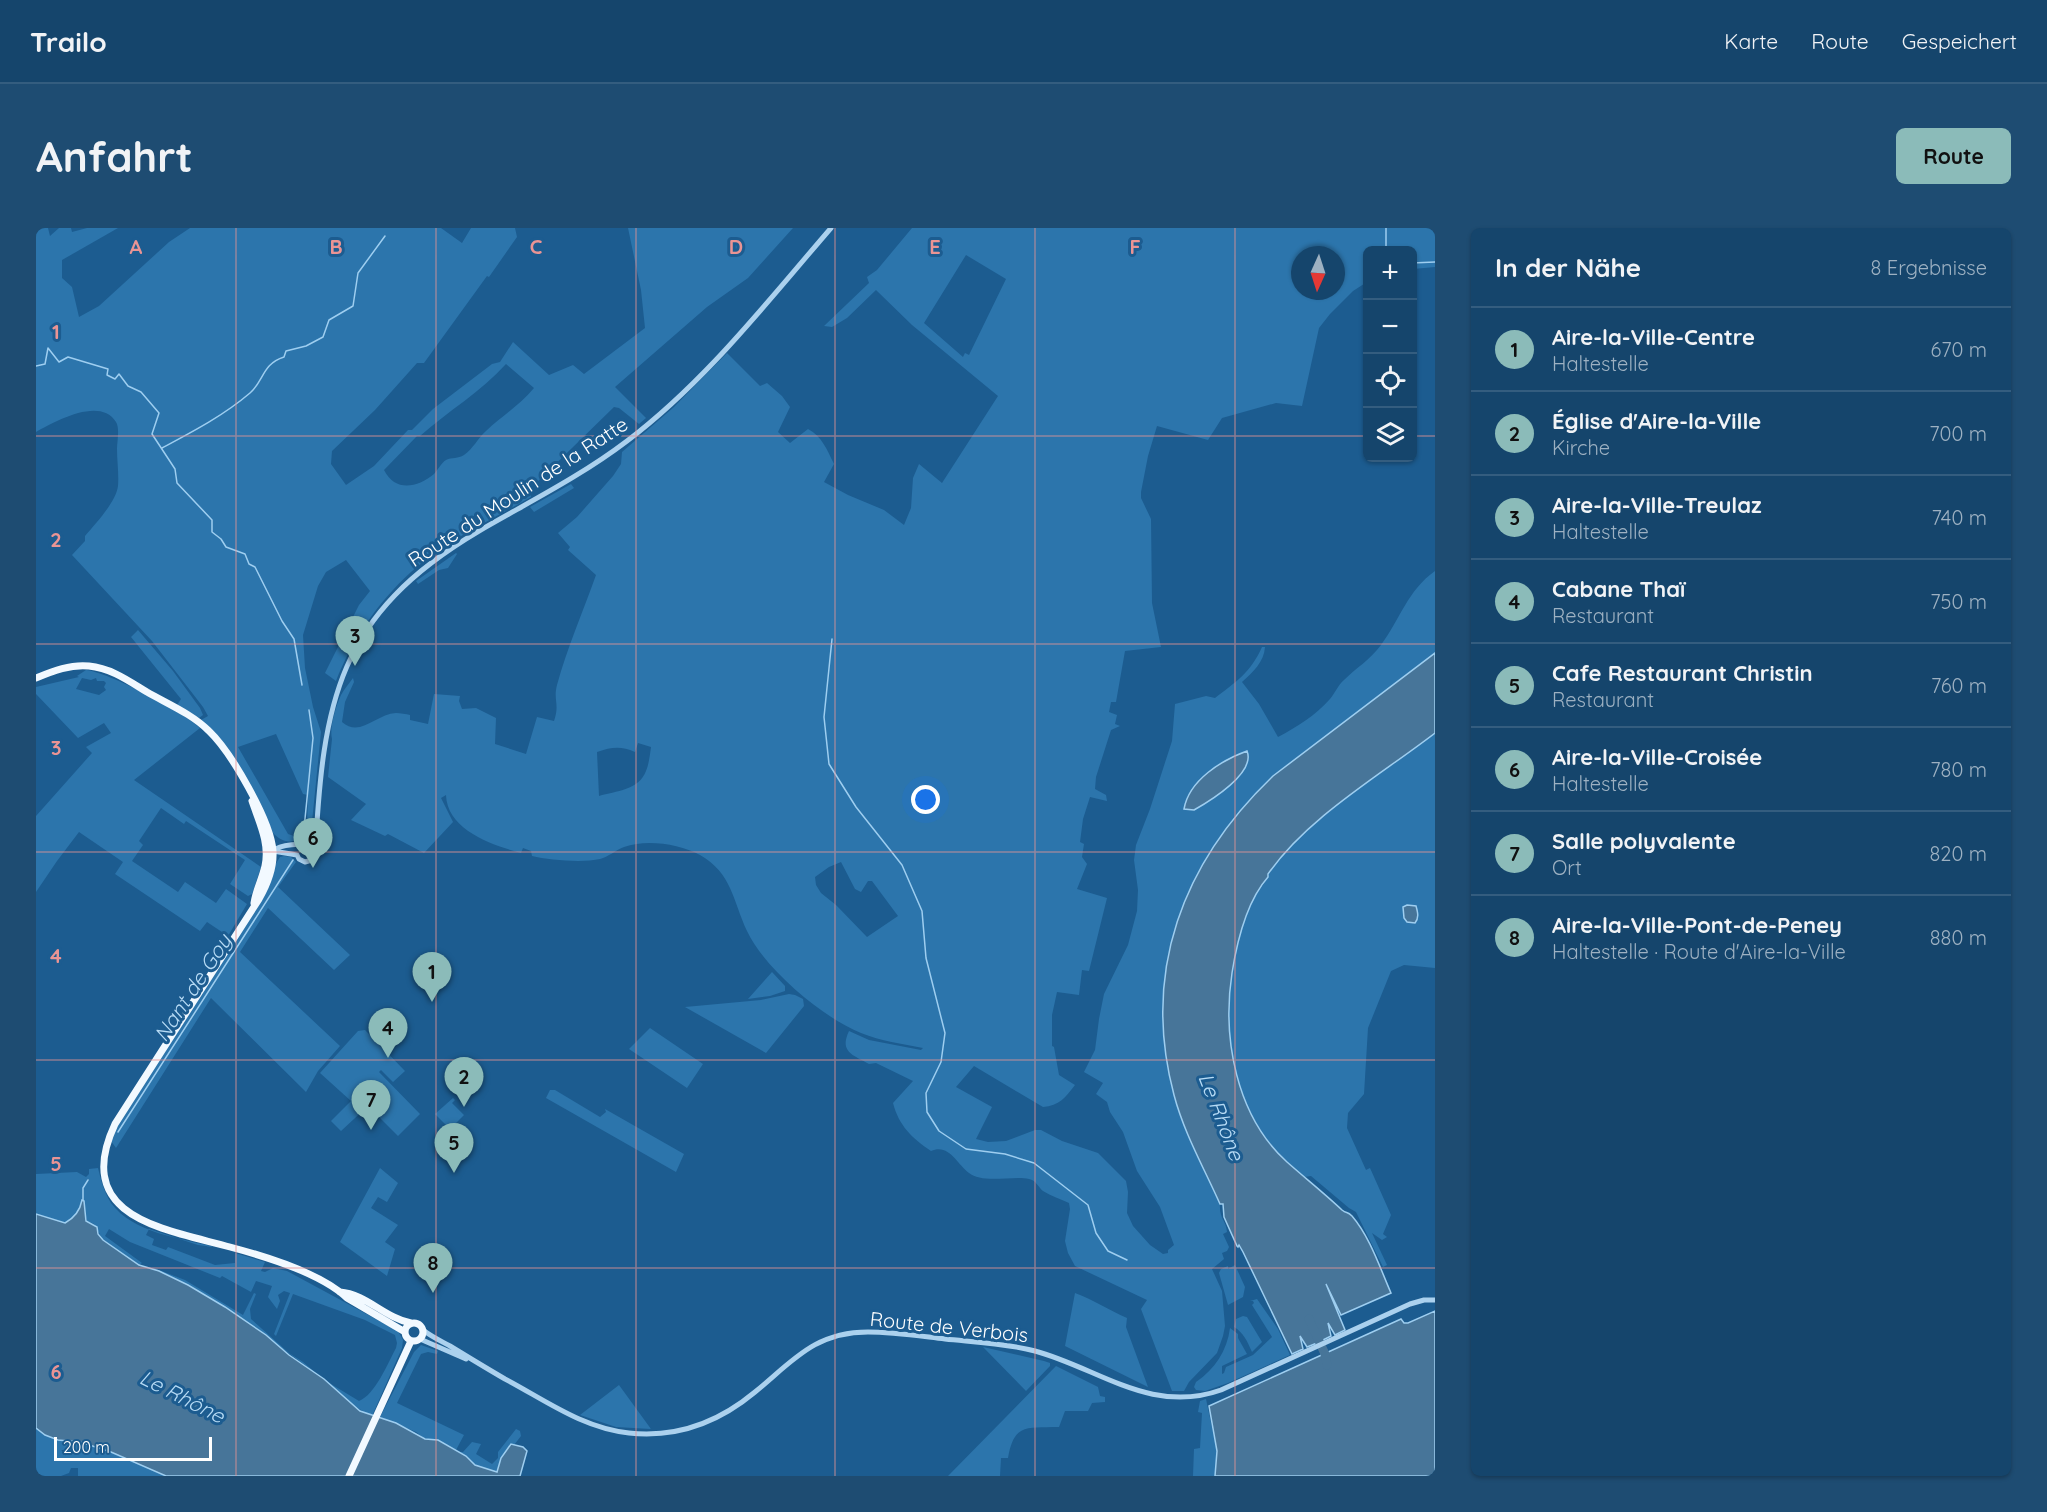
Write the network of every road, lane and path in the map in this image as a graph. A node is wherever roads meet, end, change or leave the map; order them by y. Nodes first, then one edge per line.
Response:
1 (831, 228) edge
2 (36, 678) edge
3 (315, 828) junction
4 (303, 845) junction
5 (270, 851) junction
6 (315, 852) junction
7 (297, 855) junction
8 (340, 1292) junction
9 (1435, 1300) edge
10 (411, 1323) junction
11 (423, 1330) junction
12 (405, 1332) junction
13 (420, 1339) junction
14 (411, 1341) junction
15 (476, 1363) junction
16 (349, 1476) edge

1 - 3 street, Route du Moulin de la Ratte
2 - 5 main road
3 - 4 street
3 - 6 street, Route du Moulin de la Ratte
4 - 5 street
4 - 6 street
4 - 7 street
5 - 7 street
5 - 8 main road
6 - 7 street
8 - 10 main road
8 - 12 main road
9 - 15 street, Route de Verbois
10 - 11 main road
10 - 12 main road
11 - 13 main road
11 - 15 street, Route de Verbois
12 - 14 main road
13 - 14 main road
13 - 15 street, Route de Verbois
14 - 16 main road

